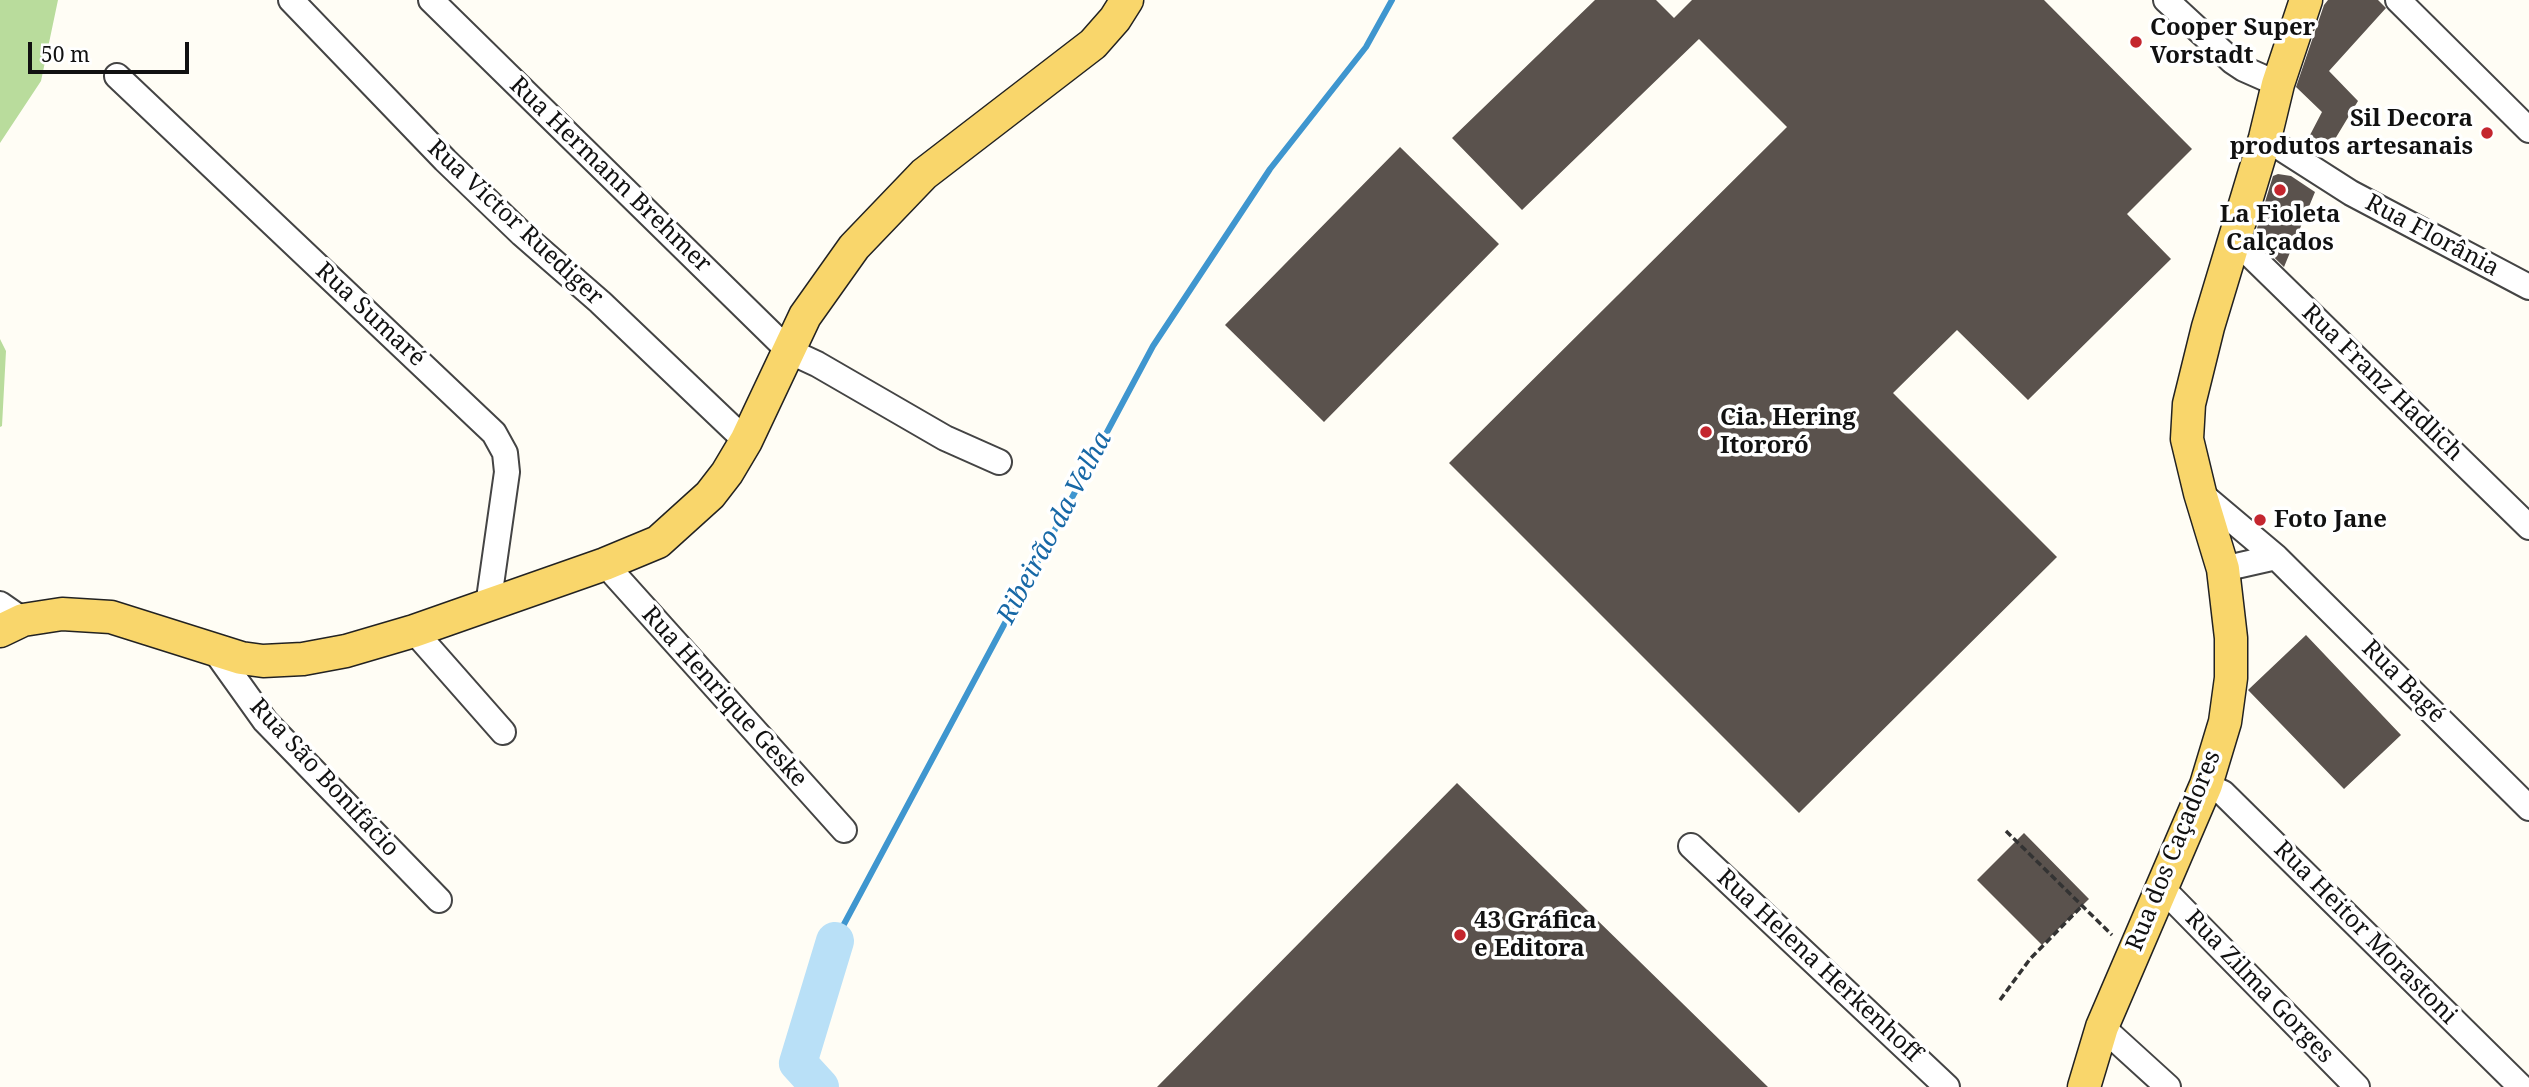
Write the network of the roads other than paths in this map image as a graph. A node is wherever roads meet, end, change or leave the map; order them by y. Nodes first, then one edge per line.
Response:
1 (291, 0) edge
2 (431, 0) edge
3 (1126, 0) edge
4 (2166, 0) edge
5 (2305, 0) edge
6 (2398, 0) edge
7 (117, 76) dead end
8 (2278, 84) junction
9 (2529, 130) edge
10 (2265, 138) junction
11 (2235, 240) junction
12 (2529, 288) edge
13 (789, 351) junction
14 (746, 441) junction
15 (999, 462) dead end
16 (2200, 492) junction
17 (2529, 527) edge
18 (2276, 556) junction
19 (605, 564) junction
20 (2223, 569) junction
21 (488, 606) junction
22 (8, 618) edge
23 (414, 631) junction
24 (215, 650) junction
25 (503, 732) dead end
26 (2206, 785) junction
27 (2529, 808) edge
28 (844, 830) dead end
29 (1691, 846) dead end
30 (2161, 887) junction
31 (439, 900) dead end
32 (2102, 1027) junction
33 (1947, 1087) edge
34 (2084, 1087) edge
35 (2168, 1087) edge
36 (2357, 1087) edge
37 (2521, 1087) edge

1 - 14 street, Rua Victor Ruediger
2 - 13 street, Rua Hermann Brehmer
3 - 13 main road
4 - 8 street
5 - 8 main road, Rua dos Caçadores
6 - 9 street
7 - 21 street, Rua Sumaré
8 - 10 main road, Rua dos Caçadores
10 - 11 main road, Rua dos Caçadores
10 - 12 street, Rua Florânia
11 - 16 main road, Rua dos Caçadores
11 - 17 street, Rua Franz Hadlich
13 - 14 main road
13 - 15 street, Rua Hermann Brehmer
14 - 19 main road
16 - 18 street, Rua Bagé
16 - 20 main road, Rua dos Caçadores
18 - 20 street
18 - 27 street, Rua Bagé
19 - 21 main road
19 - 28 street, Rua Henrique Geske
20 - 26 main road, Rua dos Caçadores
21 - 23 main road
22 - 24 main road
23 - 24 main road
23 - 25 street
24 - 31 street, Rua São Bonifácio
26 - 30 main road, Rua dos Caçadores
26 - 37 street, Rua Heitor Morastoni
29 - 33 street, Rua Helena Herkenhoff
30 - 32 main road, Rua dos Caçadores
30 - 36 street, Rua Zilma Gorges
32 - 34 main road, Rua dos Caçadores
32 - 35 street

